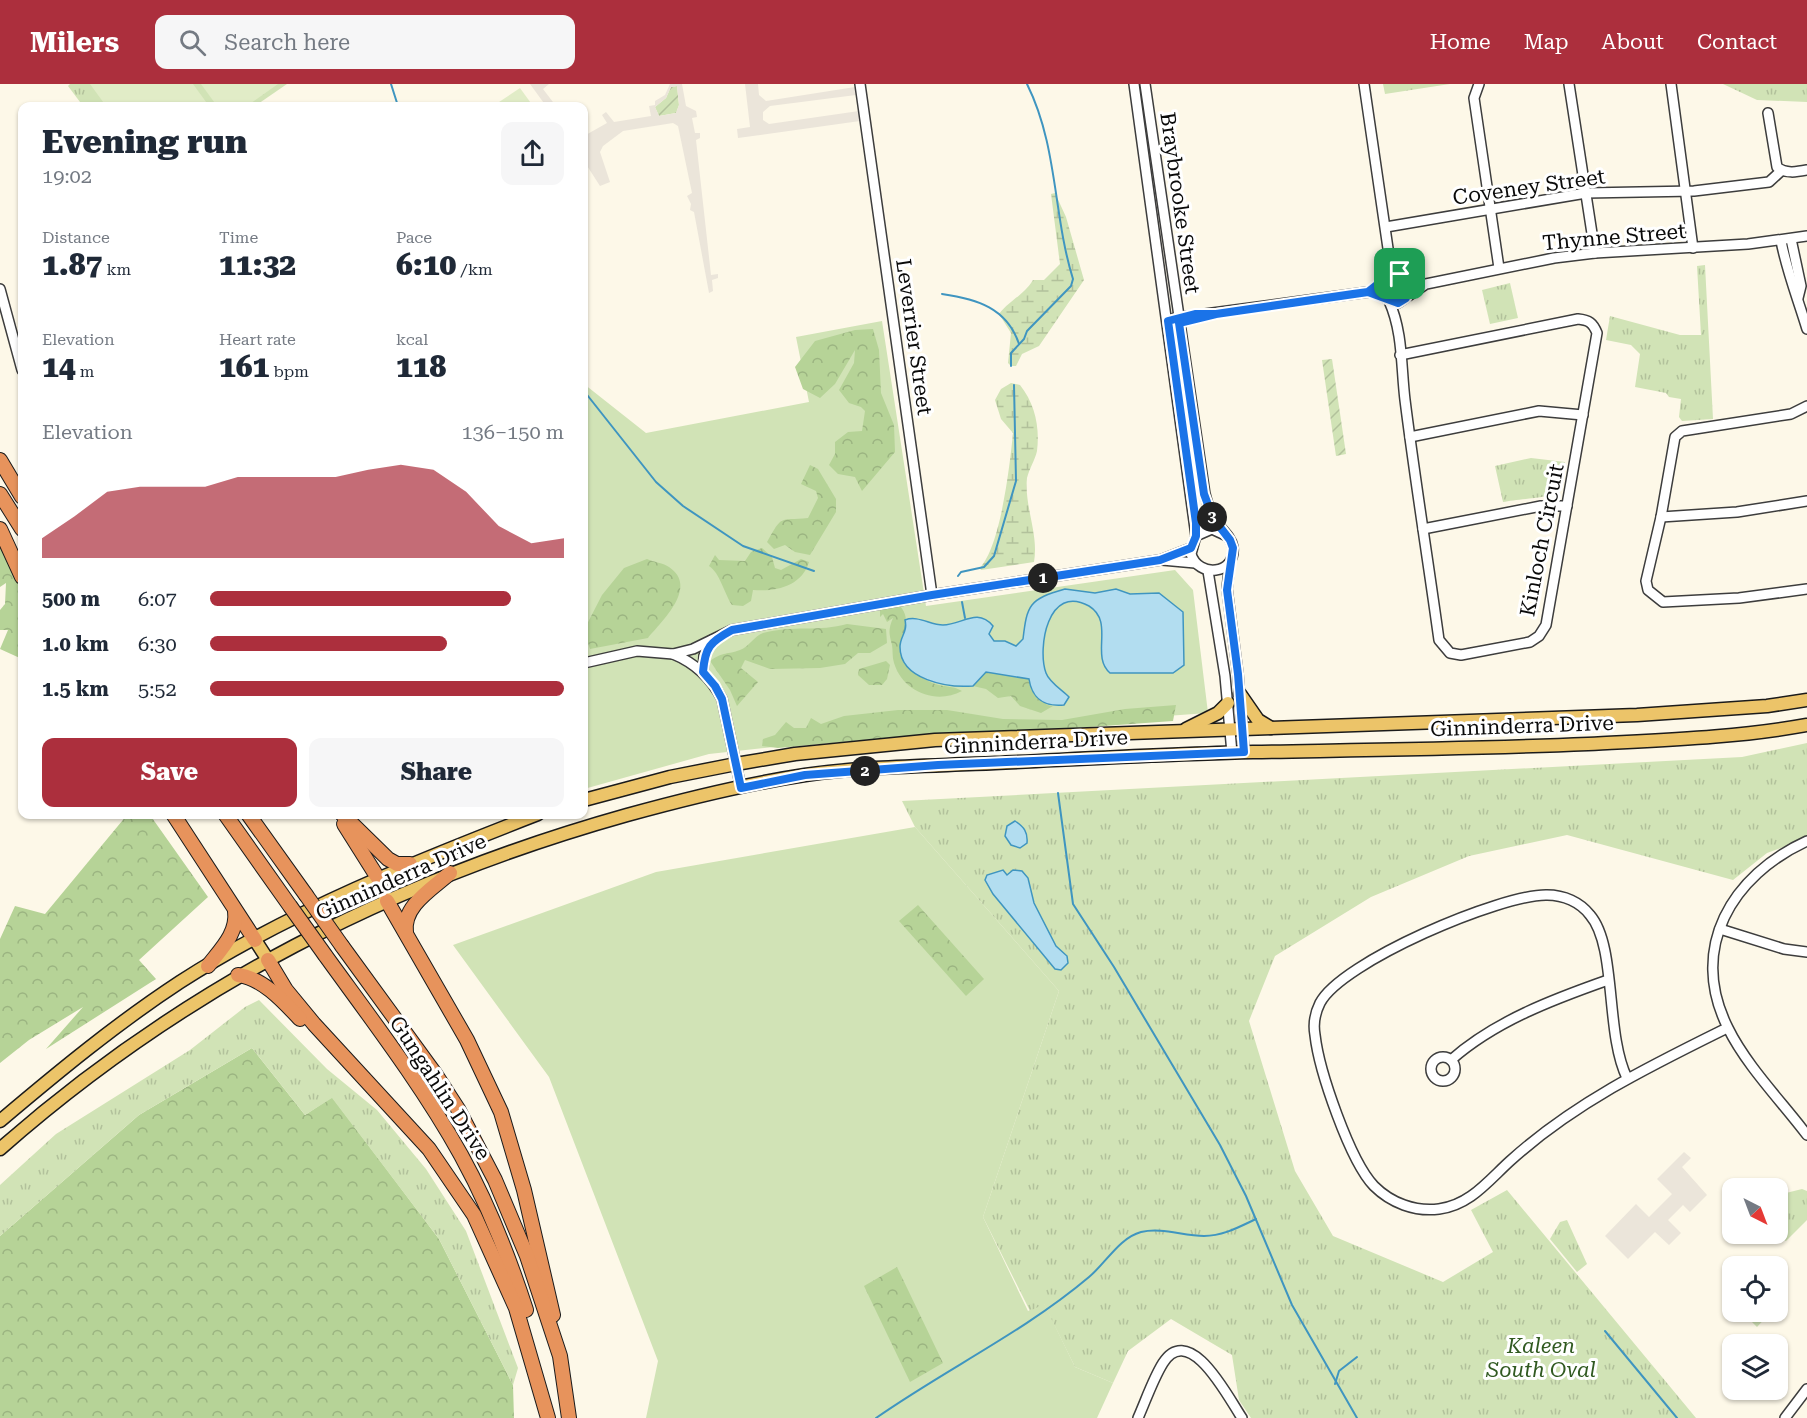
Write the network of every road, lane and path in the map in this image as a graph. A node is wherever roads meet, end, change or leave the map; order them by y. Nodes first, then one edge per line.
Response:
1 (860, 84) edge
2 (1134, 84) edge
3 (1145, 84) edge
4 (1364, 84) edge
5 (1479, 84) edge
6 (1569, 84) edge
7 (1671, 84) edge
8 (1768, 113) dead end
9 (1807, 170) edge
10 (1781, 171) junction
11 (1685, 191) junction
12 (1586, 194) junction
13 (1491, 209) junction
14 (1386, 227) junction
15 (1807, 236) edge
16 (1786, 240) junction
17 (1693, 248) junction
18 (1594, 252) junction
19 (1390, 262) junction
20 (1499, 268) junction
21 (1404, 277) junction
22 (1385, 279) junction
23 (1426, 284) junction
24 (0, 289) edge
25 (1368, 292) junction
26 (1386, 298) junction
27 (1406, 298) junction
28 (1396, 318) junction
29 (1179, 320) junction
30 (1168, 321) junction
31 (1807, 329) edge
32 (18, 355) edge
33 (1400, 355) junction
34 (1807, 406) edge
35 (1583, 415) junction
36 (1410, 437) junction
37 (0, 452) edge
38 (0, 460) edge
39 (18, 478) edge
40 (18, 490) edge
41 (0, 494) edge
42 (1807, 501) edge
43 (1567, 506) junction
44 (1661, 517) junction
45 (18, 523) edge
46 (0, 529) edge
47 (1423, 529) junction
48 (1196, 536) junction
49 (1227, 536) junction
50 (1191, 548) junction
51 (1160, 560) junction
52 (1230, 562) junction
53 (1195, 563) junction
54 (18, 568) edge
55 (1208, 571) junction
56 (1807, 589) edge
57 (932, 595) junction
58 (712, 640) junction
59 (673, 654) junction
60 (588, 662) edge
61 (703, 672) junction
62 (1240, 694) junction
63 (1807, 700) edge
64 (1228, 703) junction
65 (1807, 725) edge
66 (1271, 728) junction
67 (1236, 729) junction
68 (1183, 730) junction
69 (1238, 753) junction
70 (736, 764) junction
71 (741, 788) junction
72 (588, 799) edge
73 (176, 819) edge
74 (229, 819) edge
75 (252, 819) edge
76 (340, 819) edge
77 (347, 819) edge
78 (525, 819) edge
79 (1807, 841) edge
80 (410, 864) junction
81 (450, 873) junction
82 (378, 878) junction
83 (387, 901) junction
84 (235, 909) junction
85 (1720, 929) junction
86 (406, 934) junction
87 (255, 940) junction
88 (1807, 952) edge
89 (268, 960) junction
90 (208, 966) junction
91 (238, 975) junction
92 (1608, 980) junction
93 (1727, 1028) junction
94 (1451, 1060) dead end
95 (346, 1061) junction
96 (1627, 1078) junction
97 (0, 1121) edge
98 (1807, 1135) edge
99 (0, 1149) edge
100 (560, 1356) junction
101 (1807, 1389) edge
102 (548, 1418) edge
103 (569, 1418) edge
104 (1138, 1418) edge
105 (1242, 1418) edge
106 (1785, 1418) edge

1 - 57 street, Leverrier Street
2 - 30 street, Braybrooke Street
3 - 29 street, Braybrooke Street
4 - 14 street
5 - 13 street
6 - 12 street
7 - 11 street
8 - 10 street
9 - 10 street
10 - 11 street, Coveney Street
11 - 12 street, Coveney Street
11 - 17 street
12 - 13 street, Coveney Street
12 - 18 street
13 - 14 street, Coveney Street
13 - 20 street
14 - 19 street
15 - 16 street, Thynne Street
16 - 17 street, Thynne Street
16 - 31 street
17 - 18 street, Thynne Street
18 - 20 street, Thynne Street
19 - 21 street
19 - 22 street
20 - 23 street, Thynne Street
21 - 22 street
21 - 23 street, Thynne Street
21 - 27 street
22 - 25 street
22 - 26 street, Kinloch Circuit
23 - 27 street, Thynne Street
24 - 32 street
25 - 26 street
25 - 29 street
26 - 27 street
26 - 28 street, Kinloch Circuit
27 - 28 street, Kinloch Circuit
28 - 33 street, Kinloch Circuit
29 - 30 street
29 - 49 street, Braybrooke Street
30 - 48 street, Braybrooke Street
33 - 35 street, Kinloch Circuit
33 - 36 street, Kinloch Circuit
34 - 44 street
35 - 36 street
35 - 43 street, Kinloch Circuit
36 - 47 street, Kinloch Circuit
37 - 39 highway
38 - 40 highway
41 - 45 highway
42 - 44 street
43 - 47 street
43 - 47 street, Kinloch Circuit
44 - 56 street
46 - 54 highway
48 - 49 street
48 - 50 street
49 - 52 street
50 - 51 street
50 - 53 street
51 - 53 street
51 - 57 street
52 - 55 street
52 - 62 street
53 - 55 street
55 - 64 street
57 - 58 street
58 - 59 street
58 - 61 street
59 - 60 street
59 - 61 street
61 - 70 street
62 - 66 main road
62 - 67 street
63 - 66 main road, Ginninderra Drive
64 - 67 street
64 - 68 main road
65 - 69 main road, Ginninderra Drive
66 - 67 main road, Ginninderra Drive
67 - 68 main road, Ginninderra Drive
67 - 69 street
68 - 70 main road, Ginninderra Drive
69 - 71 main road, Ginninderra Drive
70 - 71 street
70 - 72 main road, Ginninderra Drive
71 - 81 main road, Ginninderra Drive
73 - 84 highway
74 - 102 highway, Gungahlin Drive, bridge
75 - 100 highway, Gungahlin Drive, bridge
76 - 82 highway
77 - 80 highway
78 - 80 main road, Ginninderra Drive
79 - 85 street
80 - 82 main road, Ginninderra Drive
81 - 83 main road, Ginninderra Drive
81 - 86 highway
82 - 83 main road
82 - 87 main road, Ginninderra Drive
83 - 86 highway
83 - 89 main road, Ginninderra Drive
84 - 87 highway
84 - 90 highway
85 - 88 street
85 - 93 street
86 - 100 highway
87 - 89 main road
87 - 90 main road, Ginninderra Drive
89 - 91 main road, Ginninderra Drive
89 - 95 highway
90 - 97 main road, Ginninderra Drive
91 - 95 highway
91 - 99 main road, Ginninderra Drive
92 - 94 street
92 - 96 street
92 - 96 street
93 - 96 street
93 - 98 street
95 - 102 highway
100 - 103 highway, Gungahlin Drive
101 - 106 street
104 - 105 street

